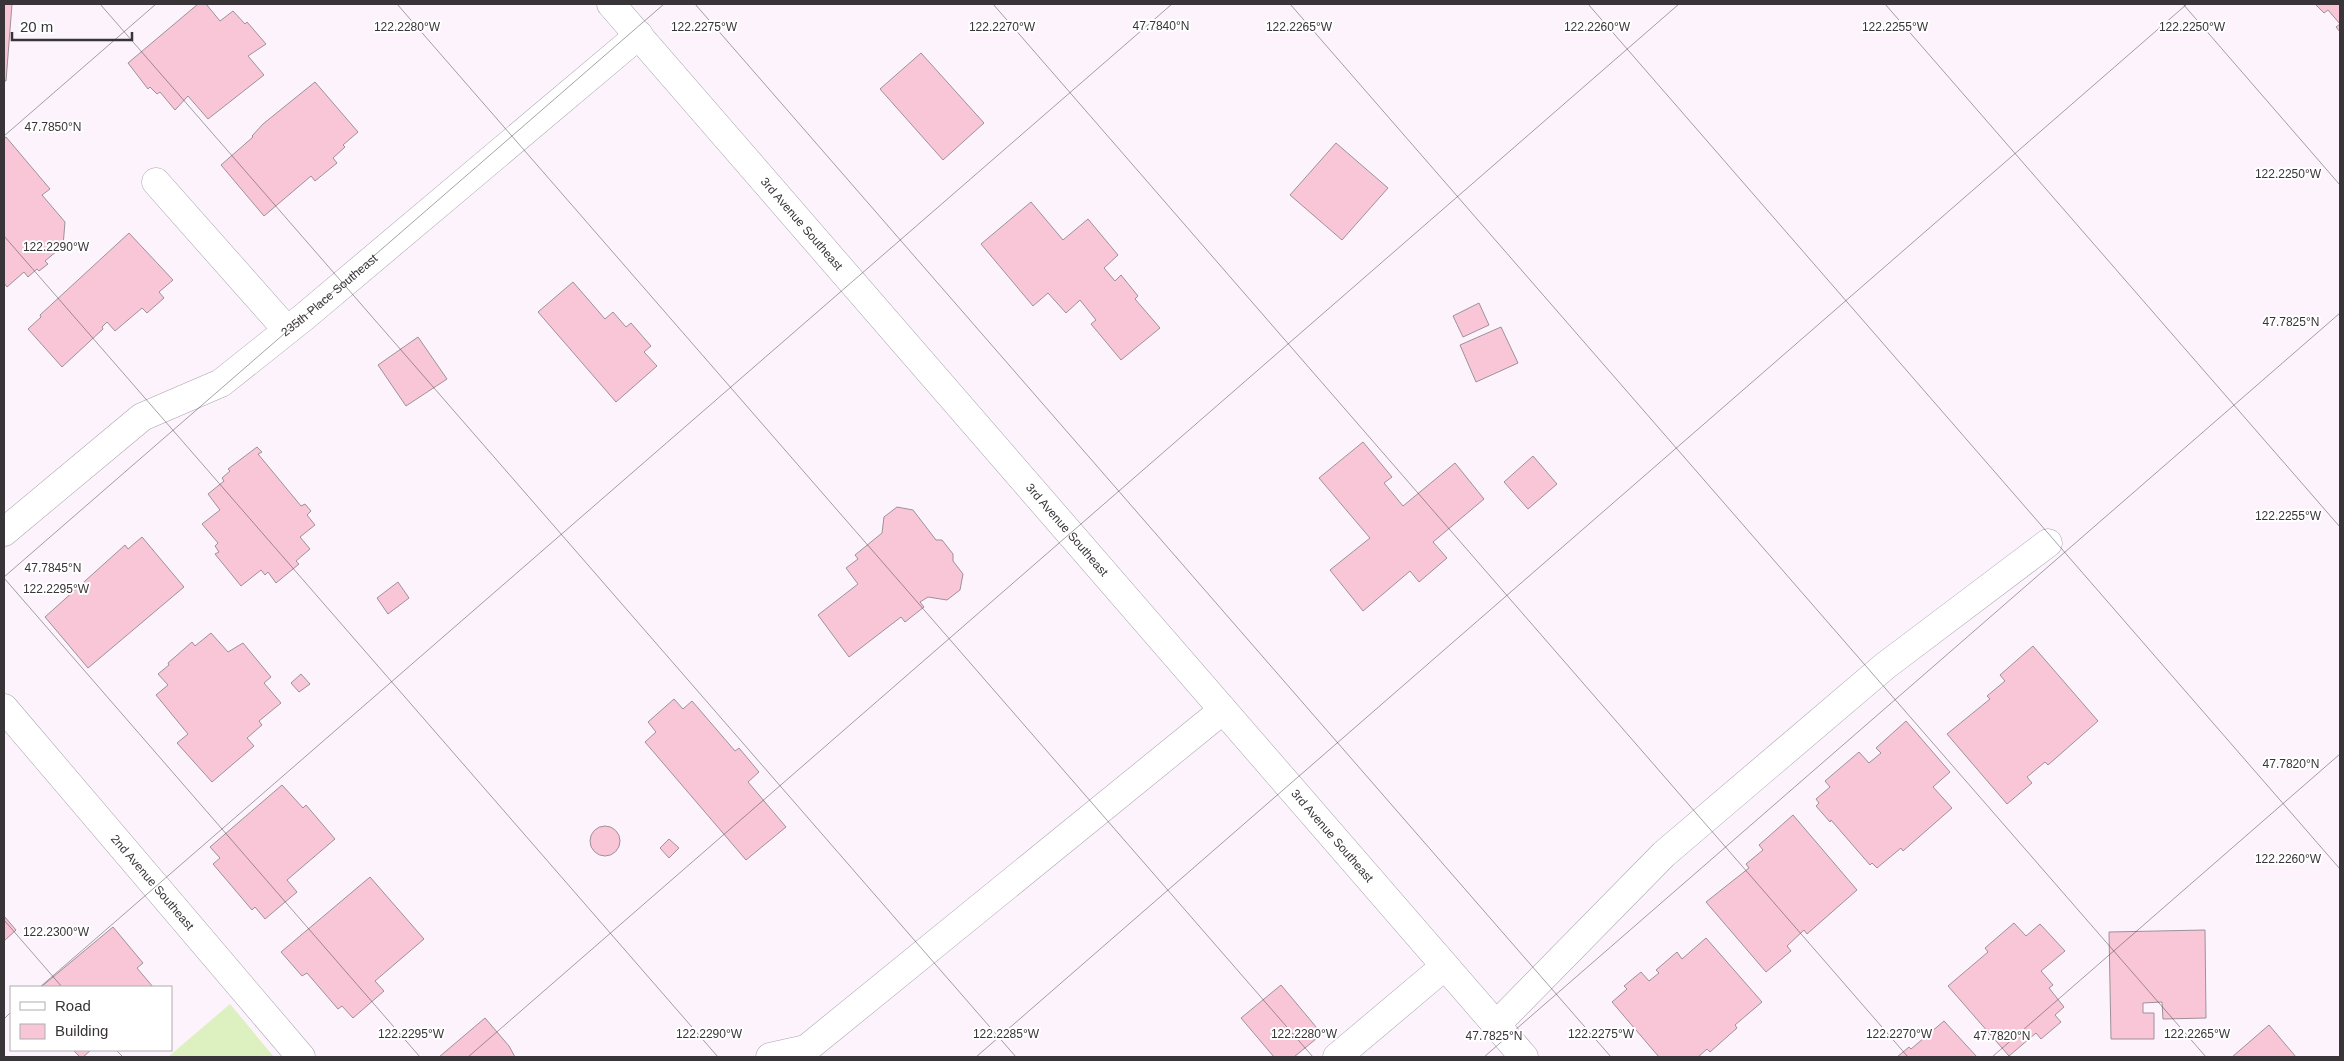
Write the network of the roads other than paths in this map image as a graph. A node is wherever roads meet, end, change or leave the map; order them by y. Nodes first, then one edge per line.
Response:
1 (611, 4) edge
2 (639, 36) junction
3 (156, 182) dead end
4 (287, 330) junction
5 (4, 532) edge
6 (2048, 543) dead end
7 (4, 708) edge
8 (1223, 710) junction
9 (1445, 966) junction
10 (1496, 1025) junction
11 (301, 1057) edge
12 (770, 1057) edge
13 (1337, 1057) edge
14 (1524, 1057) edge

1 - 2 street, 3rd Avenue Southeast
2 - 4 street, 235th Place Southeast
2 - 8 street, 3rd Avenue Southeast
3 - 4 street
4 - 5 street, 235th Place Southeast
6 - 10 street
7 - 11 street, 2nd Avenue Southeast
8 - 9 street, 3rd Avenue Southeast
8 - 12 street
9 - 10 street, 3rd Avenue Southeast
9 - 13 street
10 - 14 street, 3rd Avenue Southeast

